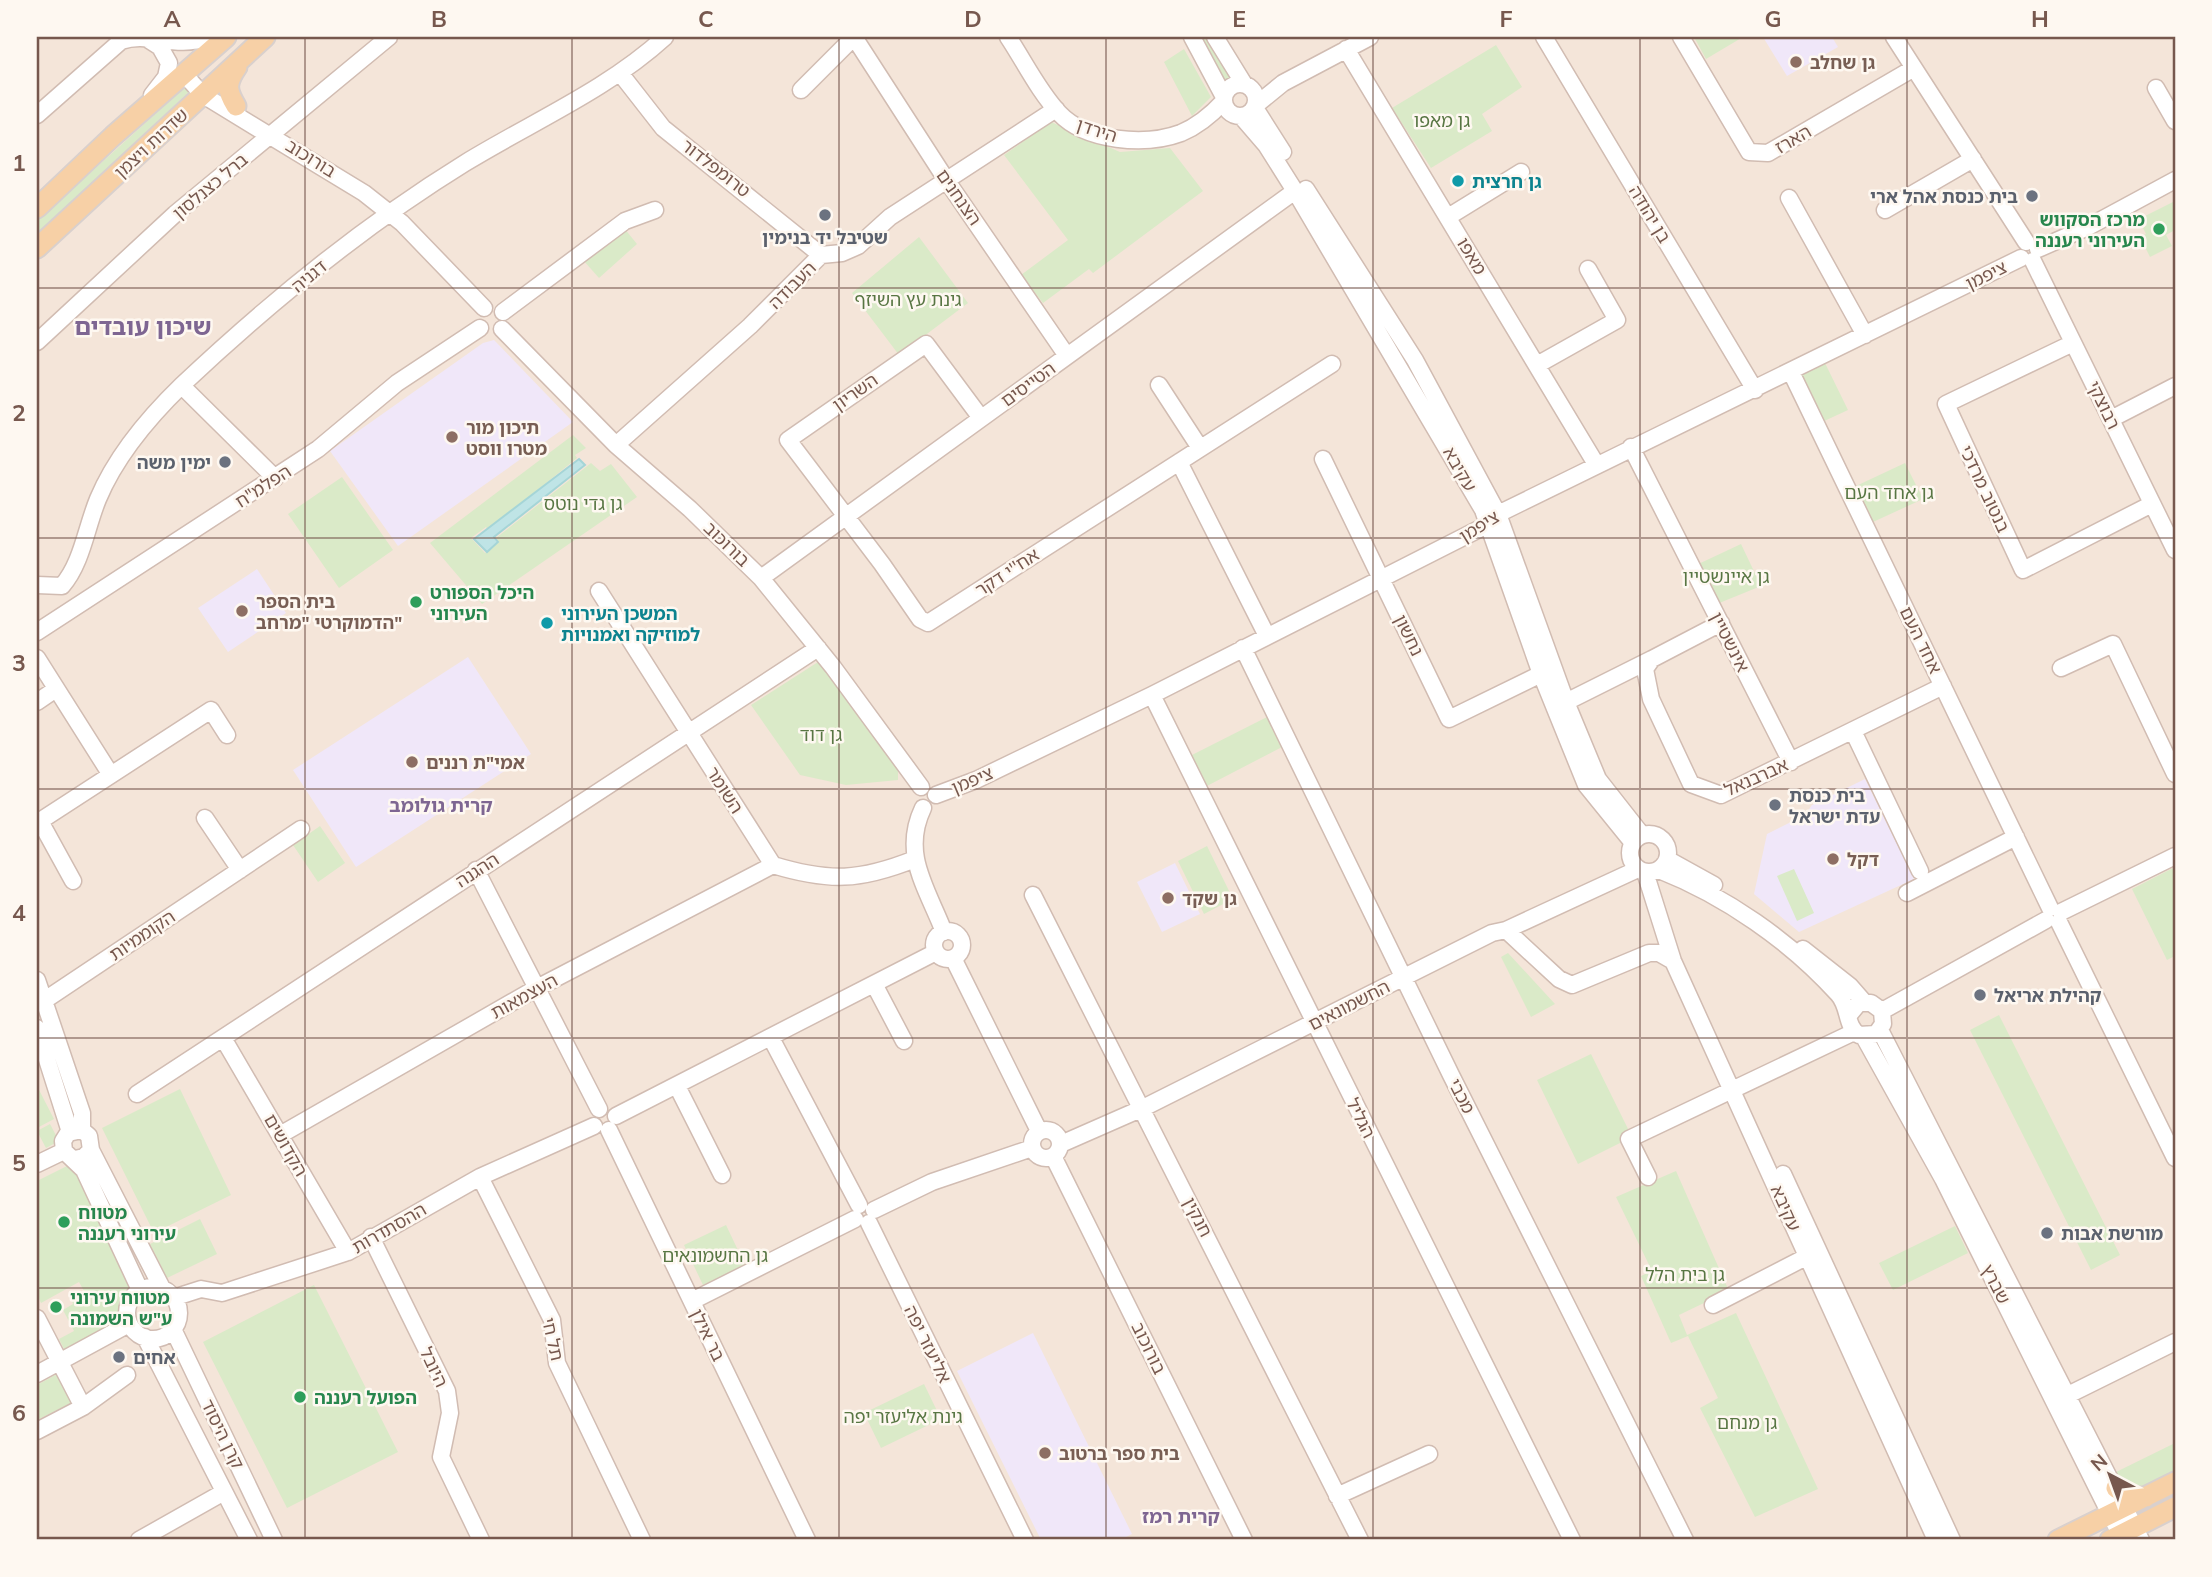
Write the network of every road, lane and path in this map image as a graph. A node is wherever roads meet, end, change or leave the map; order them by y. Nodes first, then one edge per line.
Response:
1 (210, 37) edge
2 (226, 37) edge
3 (265, 37) edge
4 (389, 37) edge
5 (665, 37) edge
6 (854, 37) edge
7 (1008, 37) edge
8 (1192, 37) edge
9 (1215, 37) edge
10 (1370, 37) edge
11 (1544, 37) edge
12 (1681, 37) edge
13 (1894, 37) edge
14 (147, 39) junction
15 (1346, 49) junction
16 (243, 57) junction
17 (1914, 68) junction
18 (189, 69) junction
19 (620, 73) junction
20 (1283, 83) junction
21 (1247, 85) junction
22 (2156, 88) dead end
23 (208, 90) junction
24 (801, 90) dead end
25 (236, 106) junction
26 (1238, 107) junction
27 (1056, 109) junction
28 (38, 111) edge
29 (2175, 121) edge
30 (126, 124) junction
31 (265, 131) junction
32 (1973, 159) junction
33 (1521, 172) dead end
34 (2175, 180) edge
35 (947, 181) junction
36 (1295, 191) junction
37 (1789, 198) dead end
38 (37, 208) edge
39 (1885, 210) dead end
40 (655, 211) dead end
41 (389, 213) junction
42 (1448, 217) junction
43 (37, 248) edge
44 (2030, 252) junction
45 (821, 255) junction
46 (1588, 269) dead end
47 (484, 308) junction
48 (502, 320) junction
49 (480, 328) junction
50 (1865, 335) junction
51 (37, 342) edge
52 (2073, 343) junction
53 (1067, 356) junction
54 (1332, 364) dead end
55 (1537, 365) junction
56 (1791, 372) junction
57 (1159, 385) dead end
58 (182, 386) junction
59 (2175, 386) edge
60 (1755, 390) junction
61 (981, 418) junction
62 (2111, 419) junction
63 (616, 445) junction
64 (1631, 447) junction
65 (1200, 448) junction
66 (1323, 459) dead end
67 (1179, 461) junction
68 (1596, 464) junction
69 (275, 478) junction
70 (2152, 504) junction
71 (846, 517) junction
72 (1493, 518) junction
73 (2175, 550) edge
74 (761, 578) junction
75 (1382, 579) junction
76 (37, 585) edge
77 (599, 591) dead end
78 (1721, 623) junction
79 (37, 632) edge
80 (1267, 636) junction
81 (818, 648) junction
82 (1243, 649) junction
83 (37, 659) edge
84 (1652, 659) junction
85 (2061, 668) dead end
86 (1541, 674) junction
87 (1943, 686) junction
88 (56, 688) junction
89 (1152, 695) junction
90 (37, 702) edge
91 (1566, 702) junction
92 (1853, 732) junction
93 (689, 733) junction
94 (227, 735) dead end
95 (1791, 762) junction
96 (2175, 774) edge
97 (111, 775) junction
98 (921, 787) junction
99 (936, 795) junction
100 (923, 808) junction
101 (205, 818) dead end
102 (301, 829) dead end
103 (2016, 837) junction
104 (1638, 839) junction
105 (2175, 856) edge
106 (915, 859) junction
107 (773, 865) junction
108 (1652, 867) junction
109 (240, 870) junction
110 (476, 870) junction
111 (1920, 871) dead end
112 (74, 881) dead end
113 (1907, 893) dead end
114 (1033, 895) dead end
115 (2054, 915) junction
116 (1506, 930) junction
117 (944, 932) junction
118 (936, 953) junction
119 (953, 958) junction
120 (1672, 961) junction
121 (1404, 976) junction
122 (37, 980) edge
123 (874, 985) junction
124 (535, 989) junction
125 (45, 1000) junction
126 (1864, 1002) junction
127 (1882, 1011) junction
128 (1849, 1015) junction
129 (1314, 1024) junction
130 (37, 1028) edge
131 (1880, 1030) junction
132 (1859, 1035) junction
133 (223, 1038) junction
134 (771, 1038) junction
135 (904, 1041) dead end
136 (677, 1086) junction
137 (1737, 1087) junction
138 (137, 1094) dead end
139 (1143, 1108) junction
140 (606, 1124) junction
141 (76, 1131) junction
142 (1040, 1131) junction
143 (280, 1135) junction
144 (1032, 1148) junction
145 (91, 1150) junction
146 (1057, 1150) junction
147 (69, 1155) junction
148 (2175, 1158) edge
149 (37, 1164) edge
150 (722, 1175) dead end
151 (480, 1177) junction
152 (1648, 1177) dead end
153 (864, 1214) junction
154 (371, 1237) junction
155 (348, 1252) junction
156 (1808, 1256) junction
157 (140, 1290) junction
158 (167, 1293) junction
159 (692, 1301) junction
160 (1713, 1305) dead end
161 (37, 1318) edge
162 (129, 1324) junction
163 (173, 1329) junction
164 (145, 1338) junction
165 (2175, 1342) edge
166 (59, 1362) junction
167 (37, 1374) edge
168 (127, 1375) dead end
169 (2068, 1395) junction
170 (83, 1407) junction
171 (37, 1431) edge
172 (1429, 1454) dead end
173 (2175, 1482) edge
174 (2116, 1488) junction
175 (224, 1492) junction
176 (1338, 1496) junction
177 (2146, 1497) junction
178 (2175, 1507) edge
179 (2119, 1510) junction
180 (2126, 1536) edge
181 (139, 1540) edge
182 (249, 1540) edge
183 (274, 1540) edge
184 (481, 1540) edge
185 (642, 1540) edge
186 (807, 1540) edge
187 (1025, 1540) edge
188 (1244, 1540) edge
189 (1360, 1540) edge
190 (1572, 1540) edge
191 (1685, 1540) edge
192 (1936, 1540) edge
193 (1952, 1540) edge
194 (2058, 1540) edge

1 - 14 street
2 - 18 main road, שדרות ויצמן
3 - 16 main road, שדרות ויצמן
4 - 31 street, ברל כצנלסון
5 - 19 street, דגניה
6 - 24 street, הצנחנים
6 - 35 street, הצנחנים
7 - 27 street, הירדן
8 - 26 street, עקיבא
9 - 21 street
10 - 15 street
11 - 60 street, בן יהודה
12 - 17 street, הארז
13 - 17 street, רבוצקי
14 - 28 street
14 - 30 street
15 - 20 street
15 - 42 street, מאפו
16 - 23 main road, שדרות ויצמן
16 - 25 main road
17 - 32 street, רבוצקי
18 - 23 street, בורוכוב
18 - 30 main road, שדרות ויצמן
19 - 41 street, דגניה
19 - 45 street, טרומפלדור
20 - 21 street
20 - 26 street
21 - 26 street
21 - 26 street
22 - 29 street
23 - 25 street, בורוכוב
23 - 31 street, בורוכוב
23 - 43 main road, שדרות ויצמן
25 - 31 street, בורוכוב
26 - 27 street, הירדן
26 - 36 street, עקיבא
26 - 72 street, עקיבא
27 - 35 street, העבודה
30 - 38 main road, שדרות ויצמן
31 - 41 street, בורוכוב
31 - 51 street, ברל כצנלסון
32 - 39 street
32 - 44 street, רבוצקי
33 - 42 street
34 - 44 street, ציפמן
35 - 45 street, העבודה
35 - 53 street, הצנחנים
36 - 53 street, הטייסים
36 - 72 street, עקיבא
37 - 50 street
40 - 48 street
41 - 47 street, בורוכוב
41 - 58 street, דגניה
42 - 55 street, מאפו
44 - 50 street, ציפמן
44 - 52 street, רבוצקי
45 - 63 street, העבודה
46 - 55 street
47 - 48 street
47 - 49 street
48 - 49 street
48 - 63 street, בורוכוב
49 - 69 street, הפלמ"ח
50 - 56 street, ציפמן
52 - 62 street, רבוצקי
52 - 70 street, בנטוב מרדכי
53 - 61 street, הטייסים
54 - 65 street, אח''י דקר
55 - 68 street, מאפו
56 - 60 street, ציפמן
56 - 87 street, אחד העם
57 - 65 street
58 - 69 street
58 - 76 street, דגניה
59 - 62 street
60 - 64 street, ציפמן
61 - 71 street, הטייסים
61 - 71 street, השריון
62 - 70 street, רבוצקי
63 - 74 street, בורוכוב
64 - 68 street, ציפמן
64 - 78 street, אינשטיין
65 - 67 street, אח''י דקר
66 - 75 street, נחשון
67 - 71 street, אח''י דקר
67 - 80 street
68 - 72 street, ציפמן
69 - 79 street, הפלמ"ח
70 - 73 street, רבוצקי
71 - 74 street, הטייסים
72 - 75 street, ציפמן
72 - 86 street, עקיבא
72 - 91 street, עקיבא
74 - 81 street, בורוכוב
75 - 80 street, ציפמן
75 - 86 street, נחשון
77 - 93 street, השומר
78 - 84 street
78 - 95 street, אינשטיין
80 - 82 street, ציפמן
81 - 93 street, ההגנה
81 - 98 street, בורוכוב
82 - 89 street, ציפמן
82 - 121 street, מכבי
83 - 88 street
84 - 91 street
84 - 95 street, אברבנאל
85 - 96 street
86 - 104 street, עקיבא
87 - 92 street, אברבנאל
87 - 103 street, אחד העם
88 - 90 street
88 - 97 street
89 - 99 street, ציפמן
89 - 129 street, הגליל
91 - 104 street, עקיבא
92 - 95 street, אברבנאל
92 - 111 street
93 - 107 street, השומר
93 - 110 street, ההגנה
94 - 97 street
97 - 112 street
98 - 99 street
98 - 100 street
99 - 100 street
100 - 106 street
101 - 109 street
102 - 109 street, הקוממיות
103 - 113 street
103 - 115 street, אחד העם
104 - 108 street
104 - 108 street
105 - 115 street
106 - 107 street
106 - 117 street
107 - 124 street, העצמאות
108 - 116 street, החשמונאים
108 - 120 street, עקיבא
108 - 126 street
108 - 128 street
109 - 125 street, הקוממיות
110 - 124 street
110 - 133 street, ההגנה
114 - 139 street, חנקין
115 - 127 street
115 - 148 street, אחד העם
116 - 120 street
116 - 121 street, החשמונאים
117 - 118 street
117 - 119 street
118 - 119 street
118 - 123 street, ההסתדרות
119 - 142 street
120 - 137 street, עקיבא
121 - 129 street, החשמונאים
121 - 191 street, מכבי
122 - 125 street
123 - 134 street, ההסתדרות
123 - 135 street
124 - 140 street
124 - 143 street, העצמאות
125 - 141 street
126 - 127 street
126 - 128 street
127 - 131 street
128 - 132 street
129 - 139 street, החשמונאים
129 - 190 street, הגליל
130 - 141 street
131 - 132 street
131 - 169 street, שברץ
132 - 137 street
132 - 179 street, שברץ
133 - 138 street, ההגנה
133 - 143 street, הקדושים
134 - 136 street, ההסתדרות
134 - 153 street, אליעזר יפה
136 - 140 street, ההסתדרות
136 - 150 street
137 - 152 street
137 - 156 street, עקיבא
137 - 193 street, עקיבא
139 - 146 street, החשמונאים
139 - 176 street, חנקין
140 - 151 street, ההסתדרות
140 - 159 street, בר אילן
141 - 145 street
141 - 147 street
142 - 144 street
142 - 146 street
143 - 155 street, הקדושים
144 - 146 street
144 - 153 street
145 - 147 street
145 - 158 street
146 - 188 street, בורוכוב
147 - 149 street
147 - 157 street
151 - 154 street, ההסתדרות
151 - 185 street, תל חי
153 - 159 street
153 - 187 street, אליעזר יפה
154 - 155 street, ההסתדרות
154 - 184 street, היובל
155 - 158 street, ההסתדרות
156 - 160 street
156 - 192 street, עקיבא
157 - 158 street
157 - 162 street
158 - 163 street
159 - 186 street, בר אילן
161 - 166 street
162 - 164 street
162 - 166 street
163 - 164 street
163 - 183 street, קרן היסוד
164 - 175 street, קרן היסוד
165 - 169 street
166 - 167 street
166 - 170 street
168 - 170 street
169 - 174 street, שברץ
170 - 171 street
172 - 176 street
173 - 177 main road
174 - 177 main road
174 - 179 street, שברץ
175 - 181 street
175 - 182 street, קרן היסוד
176 - 189 street, חנקין
177 - 179 main road
178 - 180 main road
179 - 180 street, שברץ
179 - 194 main road

